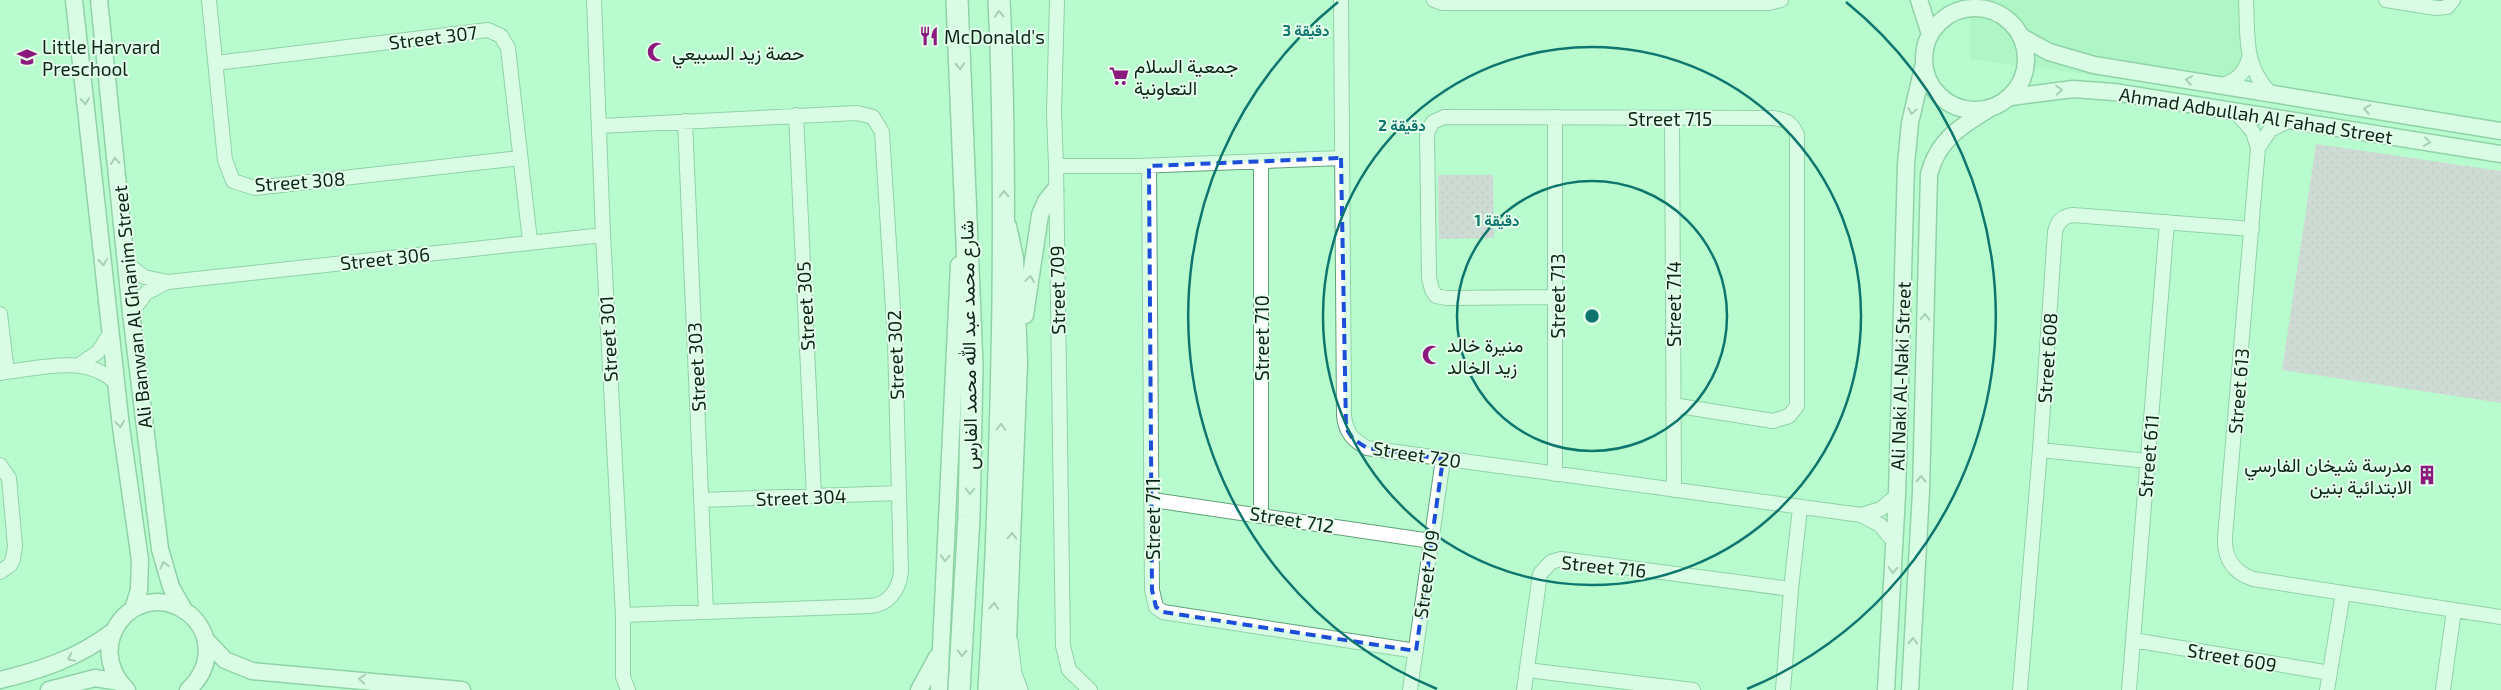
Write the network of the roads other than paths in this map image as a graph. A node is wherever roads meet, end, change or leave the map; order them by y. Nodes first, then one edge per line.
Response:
1 (76, 0) edge
2 (94, 0) edge
3 (99, 0) edge
4 (209, 0) edge
5 (594, 0) edge
6 (957, 0) edge
7 (999, 0) edge
8 (1057, 0) edge
9 (1341, 0) edge
10 (1434, 0) edge
11 (1781, 0) edge
12 (1919, 0) edge
13 (1991, 0) edge
14 (2246, 0) edge
15 (2386, 0) edge
16 (2453, 0) edge
17 (1555, 2) edge
18 (1664, 2) edge
19 (102, 25) junction
20 (78, 29) junction
21 (2018, 31) junction
22 (1930, 34) junction
23 (2249, 58) junction
24 (216, 63) junction
25 (1924, 63) junction
26 (2220, 85) junction
27 (2270, 93) junction
28 (2011, 97) junction
29 (1989, 109) junction
30 (2237, 113) junction
31 (796, 115) junction
32 (1555, 117) junction
33 (1672, 119) junction
34 (2290, 120) junction
35 (685, 121) junction
36 (600, 126) junction
37 (2501, 131) edge
38 (2258, 148) junction
39 (2501, 154) edge
40 (520, 158) junction
41 (1342, 158) junction
42 (1261, 161) junction
43 (1056, 166) junction
44 (1149, 166) junction
45 (1055, 190) junction
46 (966, 213) junction
47 (1004, 219) junction
48 (2167, 222) junction
49 (2252, 229) junction
50 (603, 234) junction
51 (530, 242) junction
52 (125, 262) junction
53 (168, 282) junction
54 (1557, 297) junction
55 (131, 313) junction
56 (0, 314) edge
57 (111, 332) junction
58 (1018, 362) junction
59 (79, 365) junction
60 (4, 373) edge
61 (116, 383) junction
62 (1673, 405) junction
63 (2040, 450) junction
64 (1443, 458) junction
65 (2148, 461) junction
66 (0, 465) edge
67 (1555, 474) junction
68 (1674, 490) junction
69 (899, 493) junction
70 (1897, 495) junction
71 (814, 496) junction
72 (702, 500) junction
73 (1152, 500) junction
74 (1800, 508) junction
75 (1262, 514) junction
76 (1861, 516) junction
77 (1431, 541) junction
78 (1894, 542) junction
79 (0, 572) edge
80 (1791, 589) junction
81 (2343, 593) junction
82 (133, 609) junction
83 (184, 610) junction
84 (2454, 610) junction
85 (706, 612) junction
86 (623, 615) junction
87 (2501, 617) edge
88 (112, 632) junction
89 (206, 640) junction
90 (2133, 640) junction
91 (1008, 642) junction
92 (941, 648) junction
93 (1416, 651) junction
94 (1526, 670) junction
95 (2330, 673) junction
96 (0, 680) edge
97 (625, 684) edge
98 (124, 686) edge
99 (49, 690) edge
100 (188, 690) edge
101 (462, 690) edge
102 (617, 690) edge
103 (919, 690) edge
104 (939, 690) edge
105 (960, 690) edge
106 (989, 690) edge
107 (1006, 690) edge
108 (1018, 690) edge
109 (1090, 690) edge
110 (1410, 690) edge
111 (1524, 690) edge
112 (1693, 690) edge
113 (1783, 690) edge
114 (1886, 690) edge
115 (1910, 690) edge
116 (2020, 690) edge
117 (2129, 690) edge
118 (2327, 690) edge
119 (2443, 690) edge

1 - 2 street
1 - 20 street, Ali Banwan Al Ghanim Street
3 - 19 street, Ali Banwan Al Ghanim Street
4 - 24 street, Street 308
5 - 36 street, Street 301
6 -> 46 main road, شارع محمد عبد الله محمد الفارس
47 -> 7 main road, شارع محمد عبد الله محمد الفارس
8 - 43 street, Street 709
9 - 41 street, Street 720
10 - 17 street
11 - 18 street
12 - 22 street
13 - 21 street
14 - 23 street
15 - 16 street
17 - 18 street
19 - 20 street
52 -> 19 street, Ali Banwan Al Ghanim Street
20 -> 57 street, Ali Banwan Al Ghanim Street
21 - 22 street
26 -> 21 street, Ahmad Adbullah Al Fahad Street
21 - 28 street
22 - 25 street
23 - 26 street
23 - 27 street
24 - 40 street, Street 308
24 - 40 street, Street 307
25 - 29 street
25 -> 70 street, Ali Naki Al-Naki Street
26 - 27 street, Ahmad Adbullah Al Fahad Street
37 -> 27 street, Ahmad Adbullah Al Fahad Street
28 - 29 street
28 -> 30 street, Ahmad Adbullah Al Fahad Street
115 -> 29 street, Ali Naki Al-Naki Street
30 - 34 street, Ahmad Adbullah Al Fahad Street
30 - 38 street, Street 613
31 - 35 street, Street 302
31 - 69 street, Street 302
31 - 71 street, Street 305
32 - 33 street, Street 715
32 - 54 street, Street 713
32 - 54 street, Street 715
33 - 62 street, Street 714
33 - 62 street, Street 715
34 - 38 street
34 -> 39 street, Ahmad Adbullah Al Fahad Street
35 - 36 street, Street 302
35 - 72 street, Street 303
36 - 50 street, Street 301
38 - 49 street, Street 613
40 - 51 street, Street 307
41 - 42 street
41 - 64 street, Street 720
42 - 44 street
42 - 75 street, Street 710
43 - 44 street
43 - 45 street, Street 709
44 - 73 street, Street 711
58 -> 45 street
45 - 109 street, Street 709
46 -> 92 street
46 -> 105 main road, شارع محمد عبد الله محمد الفارس
47 - 58 street
106 -> 47 main road, شارع محمد عبد الله محمد الفارس
48 - 49 street, Street 608
48 - 63 street, Street 608
48 - 65 street, Street 611
49 - 81 street, Street 613
50 - 51 street, Street 306
50 - 86 street, Street 301
51 - 53 street, Street 306
52 - 53 street, Street 306
52 - 55 street, Ali Banwan Al Ghanim Street
53 - 55 street, Street 306
54 - 67 street, Street 713
83 -> 55 street, Ali Banwan Al Ghanim Street
56 - 60 street
57 - 59 street
57 - 61 street, Ali Banwan Al Ghanim Street
91 -> 58 street
59 - 60 street
59 - 61 street
61 -> 82 street, Ali Banwan Al Ghanim Street
62 - 68 street, Street 714
63 - 65 street
63 - 116 street, Street 608
64 - 67 street, Street 720
64 - 77 street, Street 709
65 - 90 street, Street 611
66 - 79 street
67 - 68 street, Street 720
68 - 74 street, Street 720
69 - 71 street, Street 304
69 - 85 street, Street 302
70 - 76 street, Street 720
70 - 78 street, Ali Naki Al-Naki Street
71 - 72 street, Street 304
72 - 85 street, Street 303
73 - 75 street, Street 712
73 - 93 street, Street 711
74 - 76 street, Street 720
74 - 80 street
75 - 77 street, Street 712
76 - 78 street, Street 720
77 - 93 street, Street 709
78 -> 114 street, Ali Naki Al-Naki Street
80 - 94 street, Street 716
80 - 113 street
81 - 84 street, Street 613
81 - 95 street
82 - 83 street
82 - 88 street
83 - 89 street, Ali Banwan Al Ghanim Street
84 - 87 street, Street 613
84 - 119 street
85 - 86 street, Street 302
86 - 97 street, Street 301
88 -> 96 street
88 - 98 street
89 - 100 street
101 -> 89 street, Ali Banwan Al Ghanim Street
90 - 95 street, Street 609
90 - 117 street, Street 611
91 - 107 street
91 - 108 main road
92 - 103 street
92 - 104 street
93 - 110 street, Street 709
94 - 111 street, Street 716
94 - 112 street
95 - 118 street
97 - 102 street, Street 301
98 - 99 street

